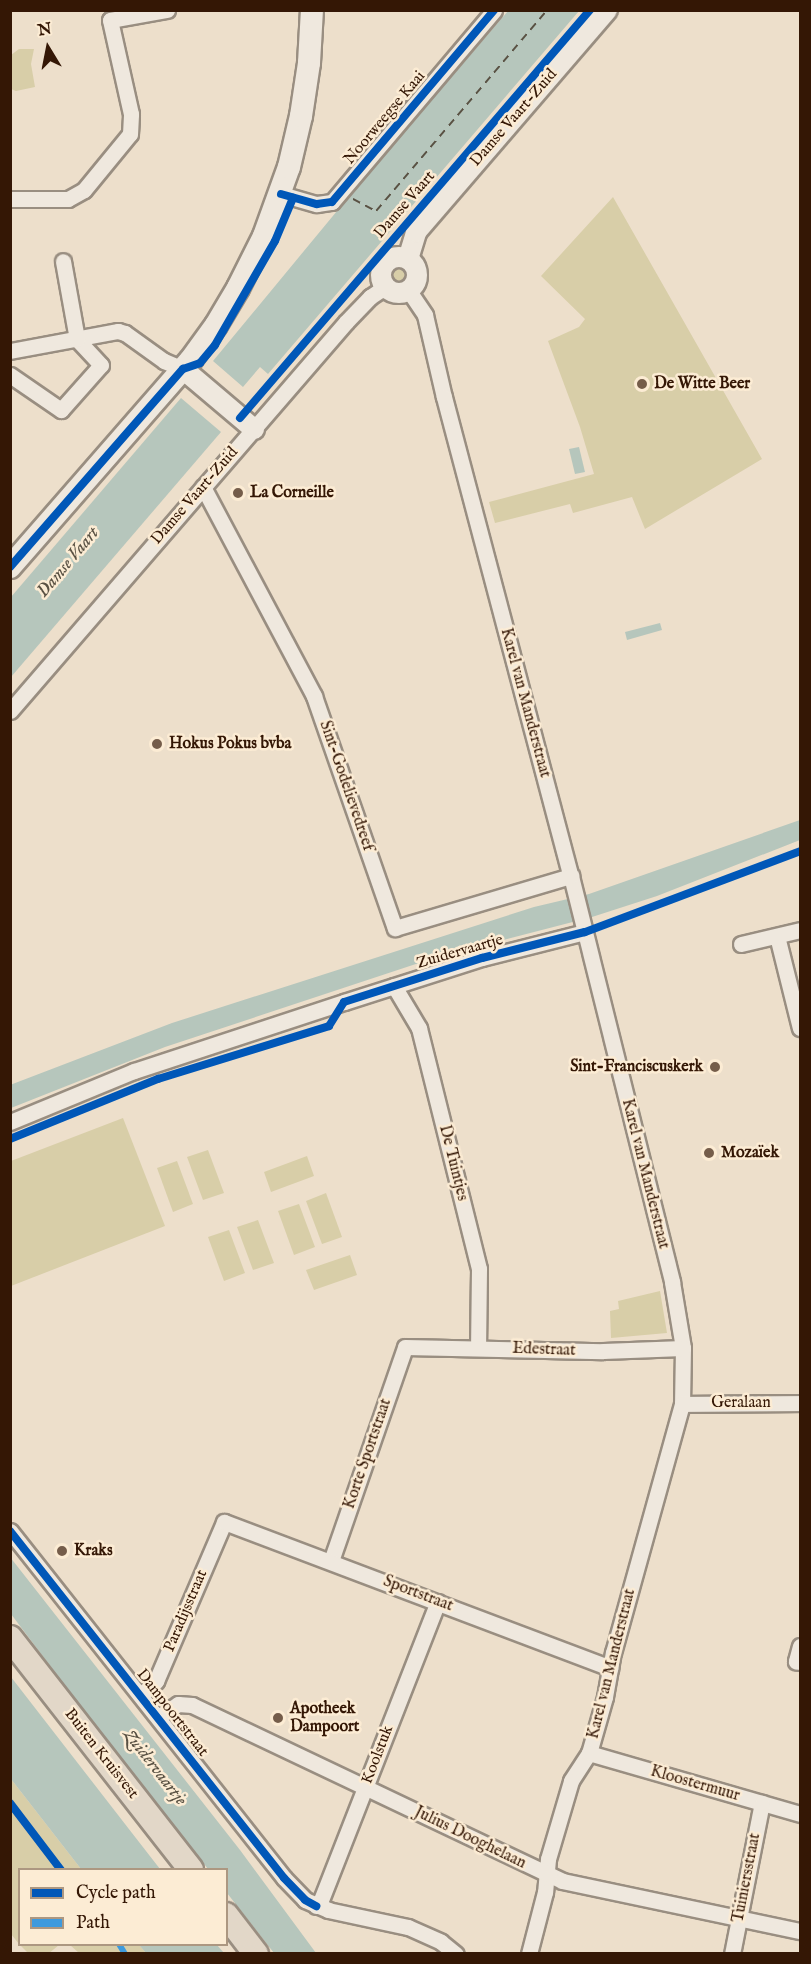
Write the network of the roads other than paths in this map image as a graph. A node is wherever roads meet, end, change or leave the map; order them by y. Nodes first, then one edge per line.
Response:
1 (166, 10) edge
2 (312, 10) edge
3 (494, 10) edge
4 (607, 10) edge
5 (109, 15) edge
6 (281, 194) junction
7 (10, 199) edge
8 (408, 259) junction
9 (63, 261) dead end
10 (385, 287) junction
11 (409, 291) junction
12 (77, 339) junction
13 (10, 351) edge
14 (183, 369) junction
15 (10, 375) edge
16 (254, 429) junction
17 (203, 487) junction
18 (10, 567) edge
19 (10, 711) edge
20 (572, 883) junction
21 (801, 930) edge
22 (585, 932) junction
23 (777, 936) junction
24 (741, 944) dead end
25 (394, 986) junction
26 (801, 1028) edge
27 (10, 1122) edge
28 (405, 1347) joint
29 (478, 1348) junction
30 (683, 1348) junction
31 (801, 1403) edge
32 (682, 1404) junction
33 (225, 1522) joint
34 (10, 1531) edge
35 (331, 1561) junction
36 (438, 1602) junction
37 (10, 1638) edge
38 (801, 1646) edge
39 (10, 1657) edge
40 (801, 1662) edge
41 (610, 1668) junction
42 (141, 1695) junction
43 (158, 1717) junction
44 (589, 1753) junction
45 (365, 1787) junction
46 (762, 1803) junction
47 (801, 1814) edge
48 (175, 1868) edge
49 (190, 1868) edge
50 (548, 1875) junction
51 (316, 1906) junction
52 (228, 1918) edge
53 (740, 1918) junction
54 (801, 1931) edge
55 (228, 1936) edge
56 (242, 1953) edge
57 (256, 1953) edge
58 (456, 1953) edge
59 (529, 1953) edge
60 (732, 1953) edge

1 - 5 street
2 - 6 main road
3 - 6 street, Noorweegse Kaai
4 - 8 street, Damse Vaart-Zuid
5 - 7 street
6 - 14 main road
8 - 10 street
8 - 11 street
9 - 12 street
10 - 11 street
10 - 16 street, Damse Vaart-Zuid
11 - 20 street, Karel van Manderstraat
12 - 13 street
12 - 14 street
12 - 15 street
14 - 16 street
14 - 18 main road
16 - 17 street, Damse Vaart-Zuid
17 - 19 street, Damse Vaart-Zuid
17 - 20 street, Sint-Godelievedreef
20 - 22 street, Karel van Manderstraat
21 - 23 street
22 - 25 street, Zuidervaartje
22 - 30 street, Karel van Manderstraat
23 - 24 street
23 - 26 street
25 - 27 street, Zuidervaartje
25 - 29 street, De Tuintjes
28 - 29 street, Edestraat
28 - 35 street, Korte Sportstraat
29 - 30 street, Edestraat
30 - 32 street, Karel van Manderstraat
31 - 32 street, Geralaan
32 - 41 street, Karel van Manderstraat
33 - 35 street, Sportstraat
33 - 42 street, Paradijsstraat
34 - 42 street, Dampoortstraat
35 - 36 street, Sportstraat
36 - 41 street, Sportstraat
36 - 45 street, Koolstuk
37 - 49 main road, Buiten Kruisvest
38 - 40 street
39 - 48 main road, Buiten Kruisvest
41 - 44 street, Karel van Manderstraat
42 - 43 street, Dampoortstraat
43 - 45 street, Julius Dooghelaan
43 - 51 street, Dampoortstraat
44 - 46 street, Kloostermuur
44 - 50 street, Karel van Manderstraat
45 - 50 street, Julius Dooghelaan
45 - 51 street, Koolstuk
46 - 47 street, Kloostermuur
46 - 53 street, Tuiniersstraat
50 - 53 street, Julius Dooghelaan
50 - 59 street, Karel van Manderstraat
51 - 58 street, Dampoortstraat
52 - 57 main road
53 - 54 street, Julius Dooghelaan
53 - 60 street, Tuiniersstraat
55 - 56 main road

